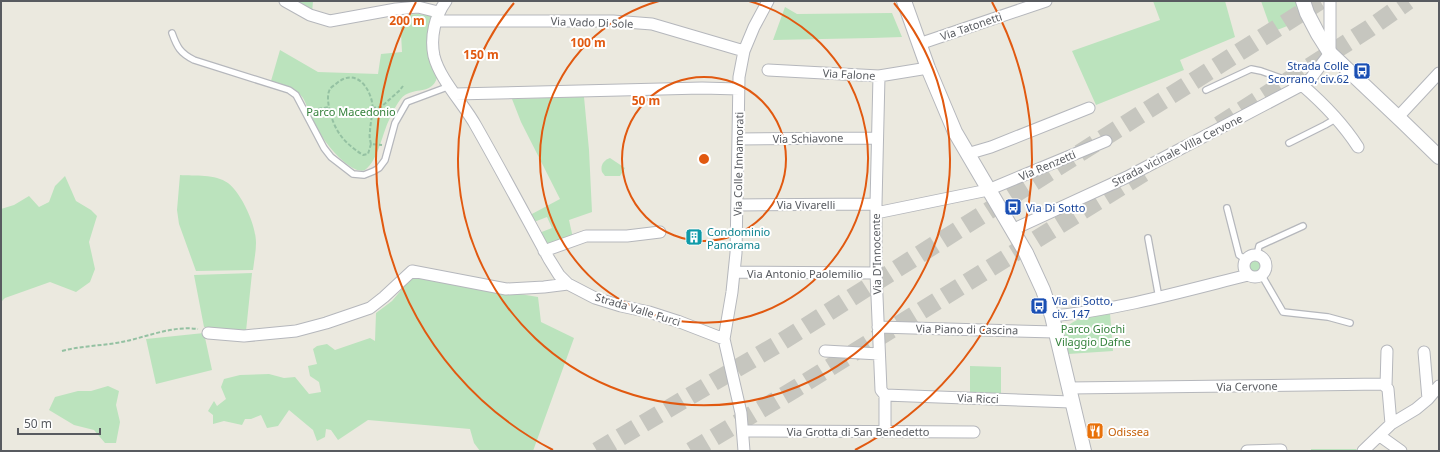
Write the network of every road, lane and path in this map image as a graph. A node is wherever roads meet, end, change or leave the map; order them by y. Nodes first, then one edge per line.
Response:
1 (285, 1) edge
2 (446, 1) edge
3 (768, 1) edge
4 (904, 1) edge
5 (1046, 1) edge
6 (1303, 1) edge
7 (1330, 1) edge
8 (437, 16) junction
9 (172, 33) dead end
10 (919, 44) junction
11 (744, 51) junction
12 (1330, 53) junction
13 (928, 68) junction
14 (768, 70) dead end
15 (1439, 73) edge
16 (879, 76) junction
17 (403, 86) dead end
18 (1299, 87) junction
19 (739, 89) junction
20 (452, 90) junction
21 (1206, 90) dead end
22 (329, 107) junction
23 (372, 108) junction
24 (1089, 108) dead end
25 (318, 109) dead end
26 (1398, 117) junction
27 (1336, 118) junction
28 (877, 138) junction
29 (738, 139) junction
30 (1106, 141) dead end
31 (1289, 143) dead end
32 (371, 144) junction
33 (389, 146) junction
34 (1358, 147) dead end
35 (967, 154) junction
36 (1439, 157) edge
37 (988, 190) junction
38 (737, 205) junction
39 (876, 208) junction
40 (1227, 208) dead end
41 (1303, 226) dead end
42 (1012, 230) junction
43 (660, 232) dead end
44 (1148, 238) dead end
45 (544, 251) junction
46 (1257, 255) junction
47 (1246, 260) junction
48 (734, 272) junction
49 (876, 273) junction
50 (1261, 274) junction
51 (1248, 275) junction
52 (568, 284) junction
53 (1159, 298) junction
54 (1052, 316) junction
55 (1350, 323) dead end
56 (878, 327) junction
57 (1055, 332) junction
58 (208, 333) joint
59 (724, 339) junction
60 (825, 350) dead end
61 (62, 351) dead end
62 (1387, 351) dead end
63 (1424, 352) dead end
64 (879, 354) junction
65 (1386, 386) junction
66 (1439, 386) edge
67 (1069, 388) junction
68 (885, 395) junction
69 (1428, 399) junction
70 (1072, 402) junction
71 (1391, 424) junction
72 (743, 431) junction
73 (886, 431) junction
74 (974, 432) dead end
75 (1380, 436) junction
76 (1281, 450) edge
77 (744, 451) edge
78 (1084, 451) edge
79 (1247, 451) edge
80 (1363, 451) edge
81 (1401, 451) edge

1 - 8 street, Via Vado Di Sole
2 - 8 street
3 - 11 street, Via Colle Innamorati
4 - 10 street
5 - 10 street, Via Tatonetti
6 - 12 street
7 - 12 street
8 - 11 street, Via Vado Di Sole
8 - 20 street, Strada Valle Furci
9 - 33 lane
10 - 13 street
11 - 19 street, Via Colle Innamorati
12 - 18 street, Strada vicinale Villa Cervone
12 - 26 street
13 - 16 street, Via Falone
13 - 35 street
14 - 16 street, Via Falone
15 - 26 street
16 - 28 street, Via D'Innocente
17 - 23 path
18 - 21 lane
18 - 27 street
18 - 42 street, Strada vicinale Villa Cervone
19 - 20 street
19 - 29 street, Via Colle Innamorati
20 - 33 lane
20 - 45 street, Strada Valle Furci
22 - 23 path
22 - 25 path
22 - 32 path
23 - 32 path
24 - 35 street
26 - 36 street
27 - 31 lane
27 - 34 street
28 - 29 street, Via Schiavone
28 - 39 street, Via D'Innocente
29 - 38 street, Via Colle Innamorati
30 - 37 street, Via Renzetti
32 - 33 path
35 - 37 street
37 - 39 street, Via Vivarelli
37 - 42 street
38 - 39 street, Via Vivarelli
38 - 48 street, Via Colle Innamorati
39 - 49 street, Via D'Innocente
40 - 47 lane
41 - 46 lane
42 - 54 street
43 - 45 street
44 - 53 lane
45 - 52 street, Strada Valle Furci
46 - 47 street
46 - 50 street
47 - 51 street
48 - 49 street, Via Antonio Paolemilio
48 - 59 street, Via Colle Innamorati
49 - 56 street, Via D'Innocente
50 - 51 street
50 - 55 lane
51 - 53 street
52 - 58 street
52 - 59 street, Strada Valle Furci
53 - 54 street
54 - 57 street
56 - 57 street, Via Piano di Cascina
56 - 64 street, Via D'Innocente
57 - 67 street
58 - 61 path
59 - 72 street, Via Colle Innamorati
60 - 64 street
62 - 65 street
63 - 69 street
64 - 68 street, Via D'Innocente
65 - 67 street, Via Cervone
65 - 71 street
66 - 69 street
67 - 70 street
68 - 70 street, Via Ricci
68 - 73 street, Via D'Innocente
69 - 71 street
70 - 78 street
71 - 75 street
72 - 73 street, Via Grotta di San Benedetto
72 - 77 street, Via Colle Innamorati
73 - 74 street, Via Grotta di San Benedetto
75 - 80 street
75 - 81 street
76 - 79 street

